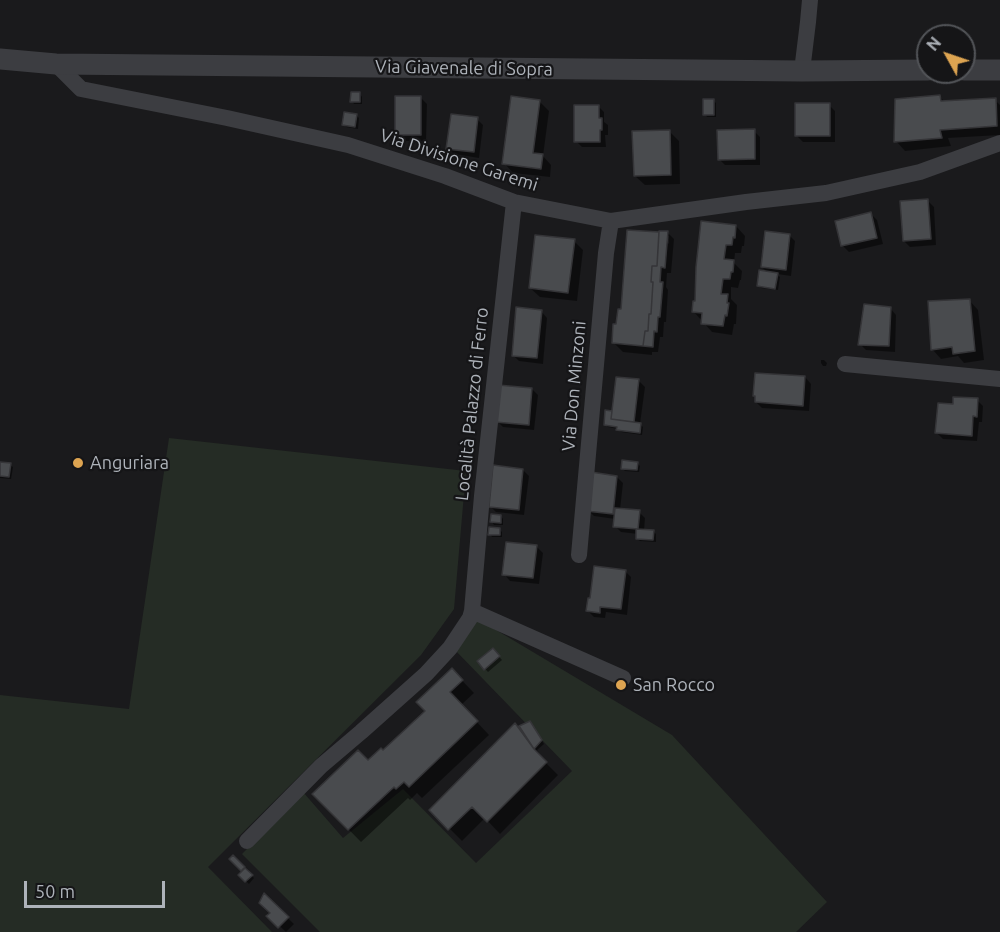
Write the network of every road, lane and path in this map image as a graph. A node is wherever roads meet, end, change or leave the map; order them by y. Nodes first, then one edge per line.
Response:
1 (810, 0) edge
2 (0, 59) edge
3 (56, 64) junction
4 (916, 70) edge
5 (976, 70) edge
6 (1000, 70) edge
7 (802, 71) junction
8 (1000, 143) edge
9 (514, 202) junction
10 (611, 221) junction
11 (844, 364) dead end
12 (1000, 379) edge
13 (579, 555) dead end
14 (472, 611) junction
15 (623, 678) dead end
16 (247, 842) dead end

1 - 7 street
2 - 3 street, Via Giavenale di Sopra
3 - 7 street, Via Giavenale di Sopra
3 - 9 street, Via Divisione Garemi
4 - 7 street, Via Giavenale di Sopra
5 - 6 street
8 - 10 street, Via Divisione Garemi
9 - 10 street, Via Divisione Garemi
9 - 14 street, Località Palazzo di Ferro
10 - 13 street, Via Don Minzoni
11 - 12 street
14 - 15 street
14 - 16 street, Località Palazzo di Ferro

